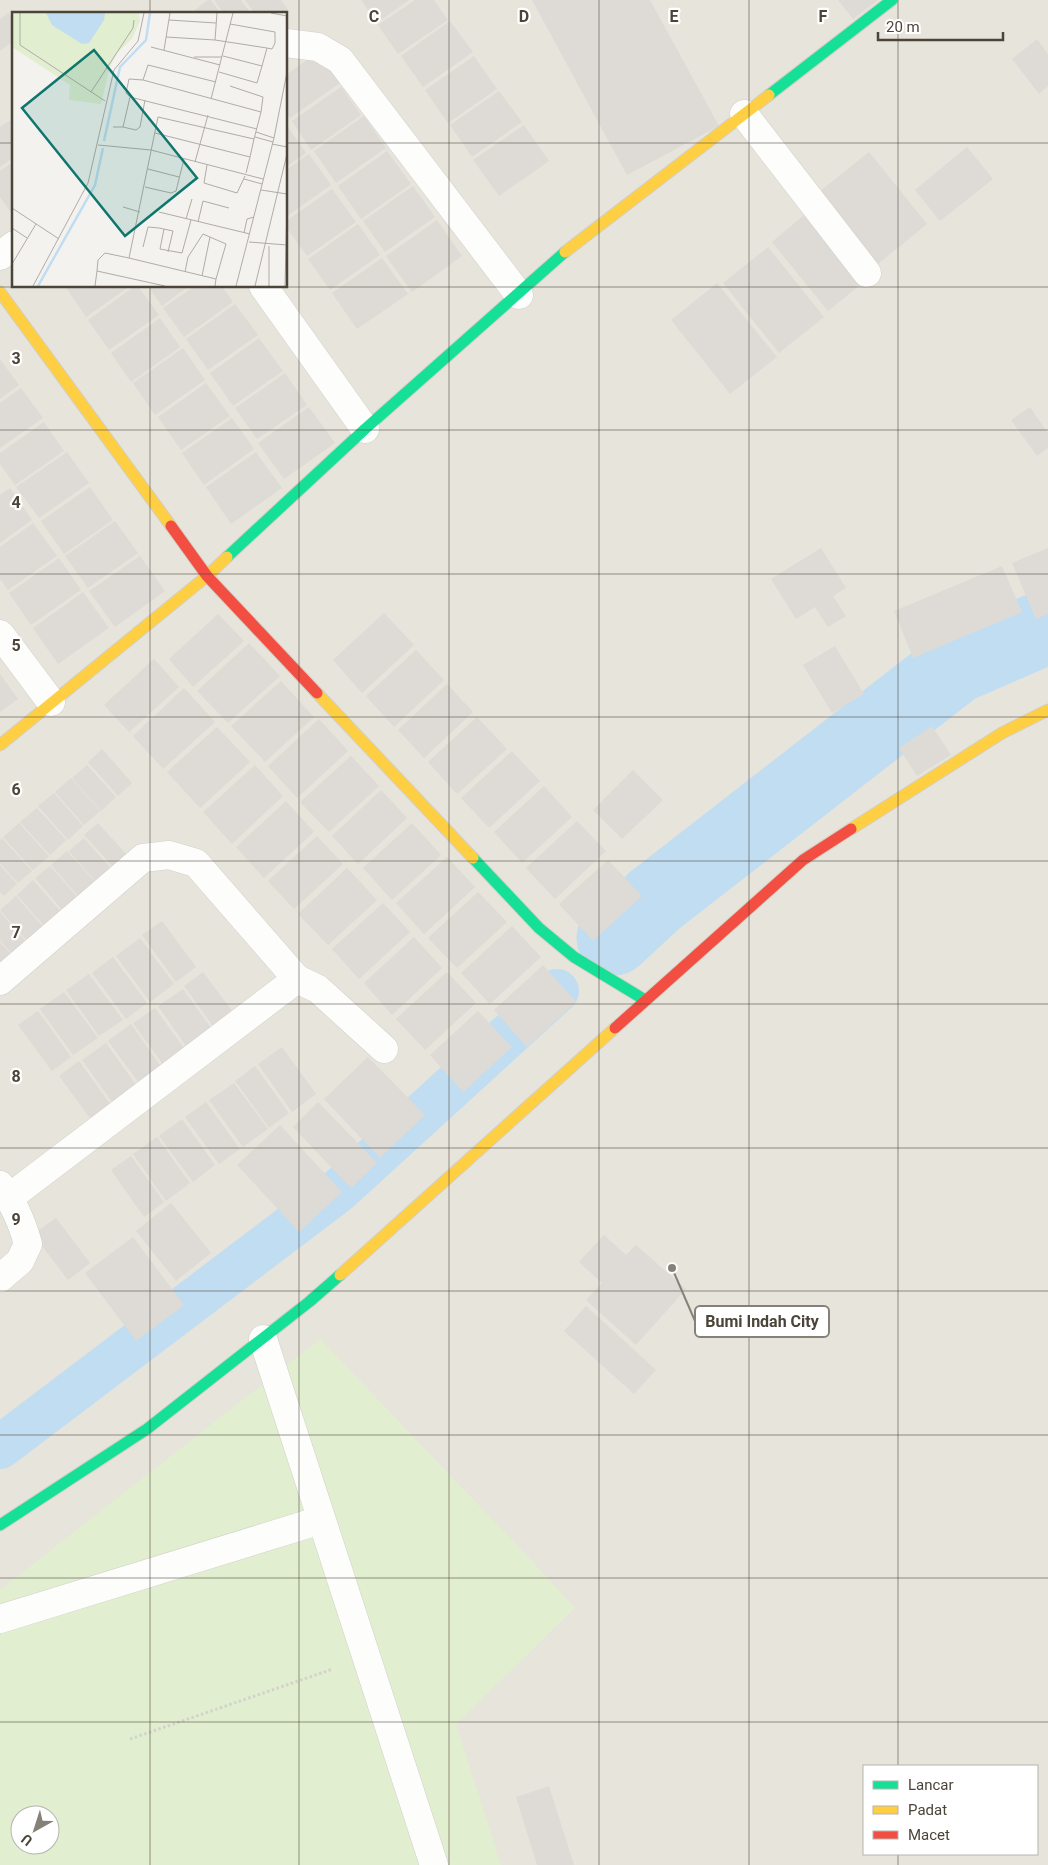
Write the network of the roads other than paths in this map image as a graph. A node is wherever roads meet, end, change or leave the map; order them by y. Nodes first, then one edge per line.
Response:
1 (892, 0) edge
2 (288, 43) edge
3 (744, 114) junction
4 (12, 247) edge
5 (0, 256) edge
6 (867, 273) dead end
7 (264, 288) edge
8 (0, 292) edge
9 (518, 295) junction
10 (365, 430) junction
11 (207, 576) junction
12 (0, 634) edge
13 (51, 702) junction
14 (1048, 710) edge
15 (0, 745) edge
16 (297, 979) junction
17 (0, 981) edge
18 (645, 1000) junction
19 (384, 1049) dead end
20 (5, 1191) edge
21 (0, 1278) edge
22 (263, 1338) junction
23 (321, 1520) junction
24 (0, 1525) edge
25 (0, 1620) edge
26 (434, 1865) edge

1 - 3 street
2 - 9 street
3 - 6 street
3 - 9 street
4 - 5 street
7 - 10 street
8 - 11 street
9 - 10 street
10 - 11 street
11 - 13 street
11 - 18 street
12 - 13 street
13 - 15 street
14 - 18 street
16 - 17 street
16 - 19 street
16 - 20 street
18 - 22 street
20 - 21 street
22 - 23 street
22 - 24 street
23 - 25 street
23 - 26 street

